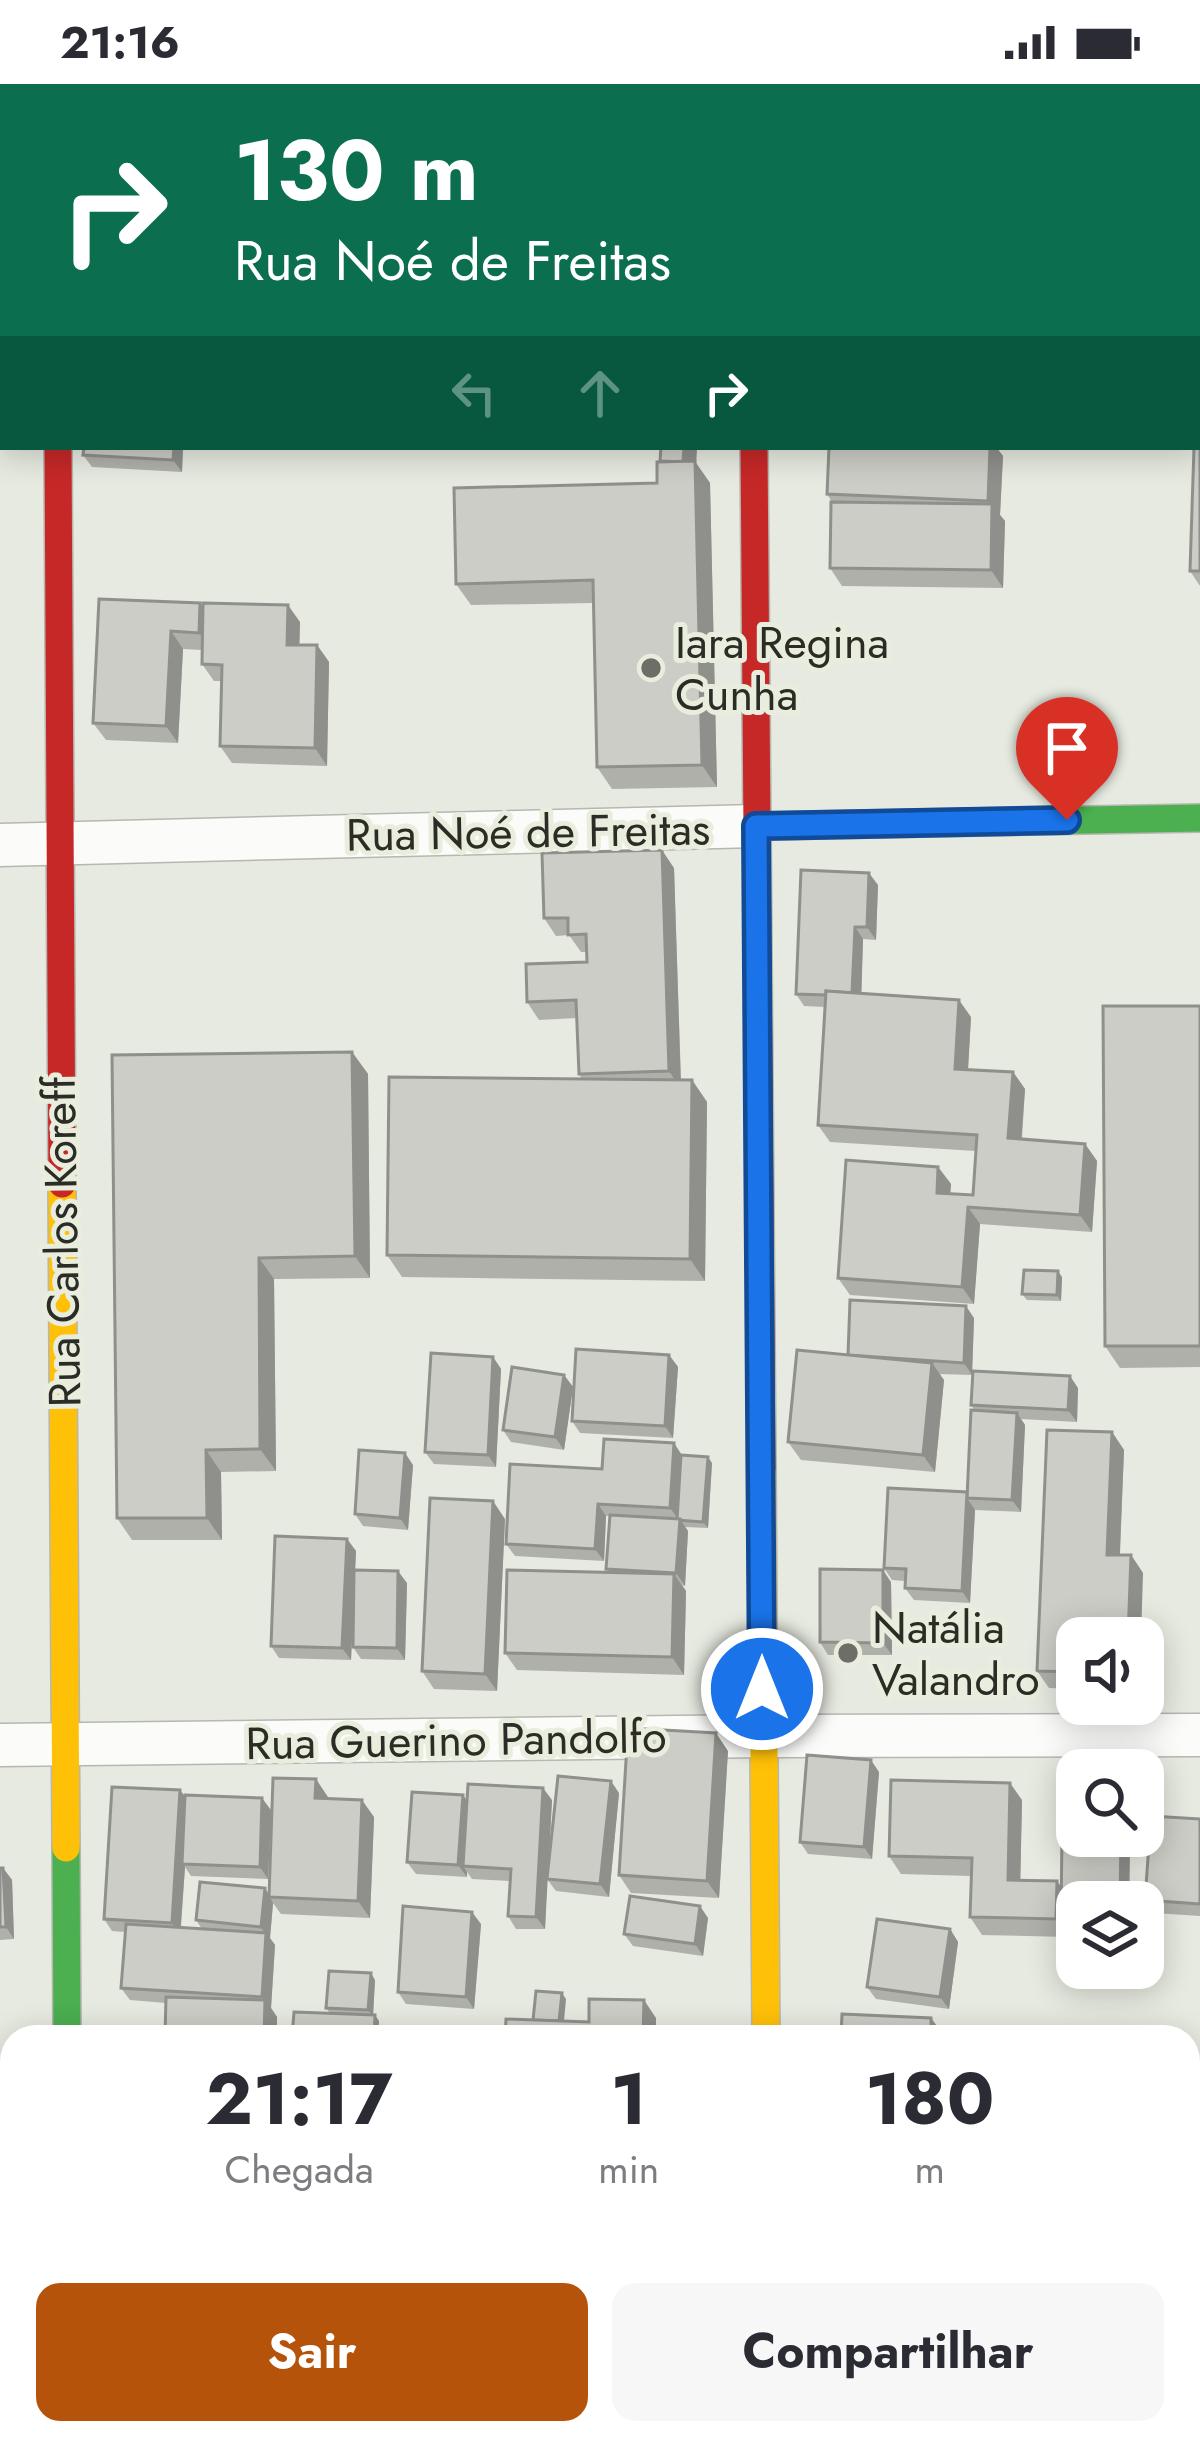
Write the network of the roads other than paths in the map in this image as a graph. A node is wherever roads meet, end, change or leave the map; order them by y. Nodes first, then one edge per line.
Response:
1 (58, 450) edge
2 (754, 450) edge
3 (1200, 818) edge
4 (756, 826) junction
5 (0, 845) edge
6 (58, 845) junction
7 (1200, 1735) edge
8 (763, 1736) junction
9 (66, 1744) junction
10 (0, 1745) edge
11 (67, 2025) edge
12 (766, 2025) edge

1 - 6 street, Rua Carlos Koreff
2 - 4 street
3 - 4 street, Rua Noé de Freitas
4 - 6 street, Rua Noé de Freitas
4 - 8 street
5 - 6 street, Rua Noé de Freitas
6 - 9 street, Rua Carlos Koreff
7 - 8 street, Rua Guerino Pandolfo
8 - 9 street, Rua Guerino Pandolfo
8 - 12 street
9 - 10 street, Rua Guerino Pandolfo
9 - 11 street, Rua Carlos Koreff

